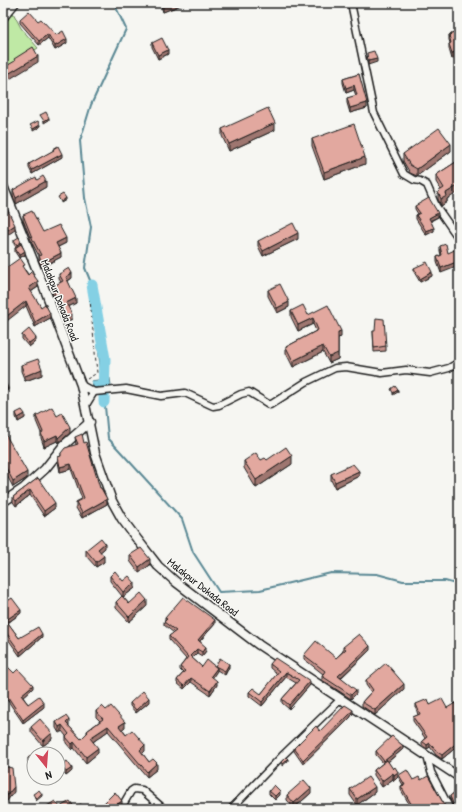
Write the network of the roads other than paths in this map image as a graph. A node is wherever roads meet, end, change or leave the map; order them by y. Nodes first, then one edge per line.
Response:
1 (16, 3) edge
2 (351, 3) edge
3 (3, 19) edge
4 (3, 186) edge
5 (459, 239) edge
6 (459, 362) edge
7 (80, 385) junction
8 (94, 392) junction
9 (86, 405) junction
10 (90, 422) junction
11 (3, 502) edge
12 (341, 699) junction
13 (427, 756) junction
14 (459, 777) edge
15 (124, 803) dead end
16 (164, 809) edge
17 (231, 809) edge
18 (450, 809) edge

1 - 3 street
2 - 5 street
4 - 7 street, Malakpur Dokada Road
6 - 8 street
7 - 8 street
7 - 9 street, Malakpur Dokada Road
8 - 9 street
9 - 10 street, Malakpur Dokada Road
10 - 11 street
10 - 12 street, Malakpur Dokada Road
12 - 13 street, Malakpur Dokada Road
12 - 17 street
13 - 14 street, Malakpur Dokada Road
13 - 18 street
15 - 16 street

